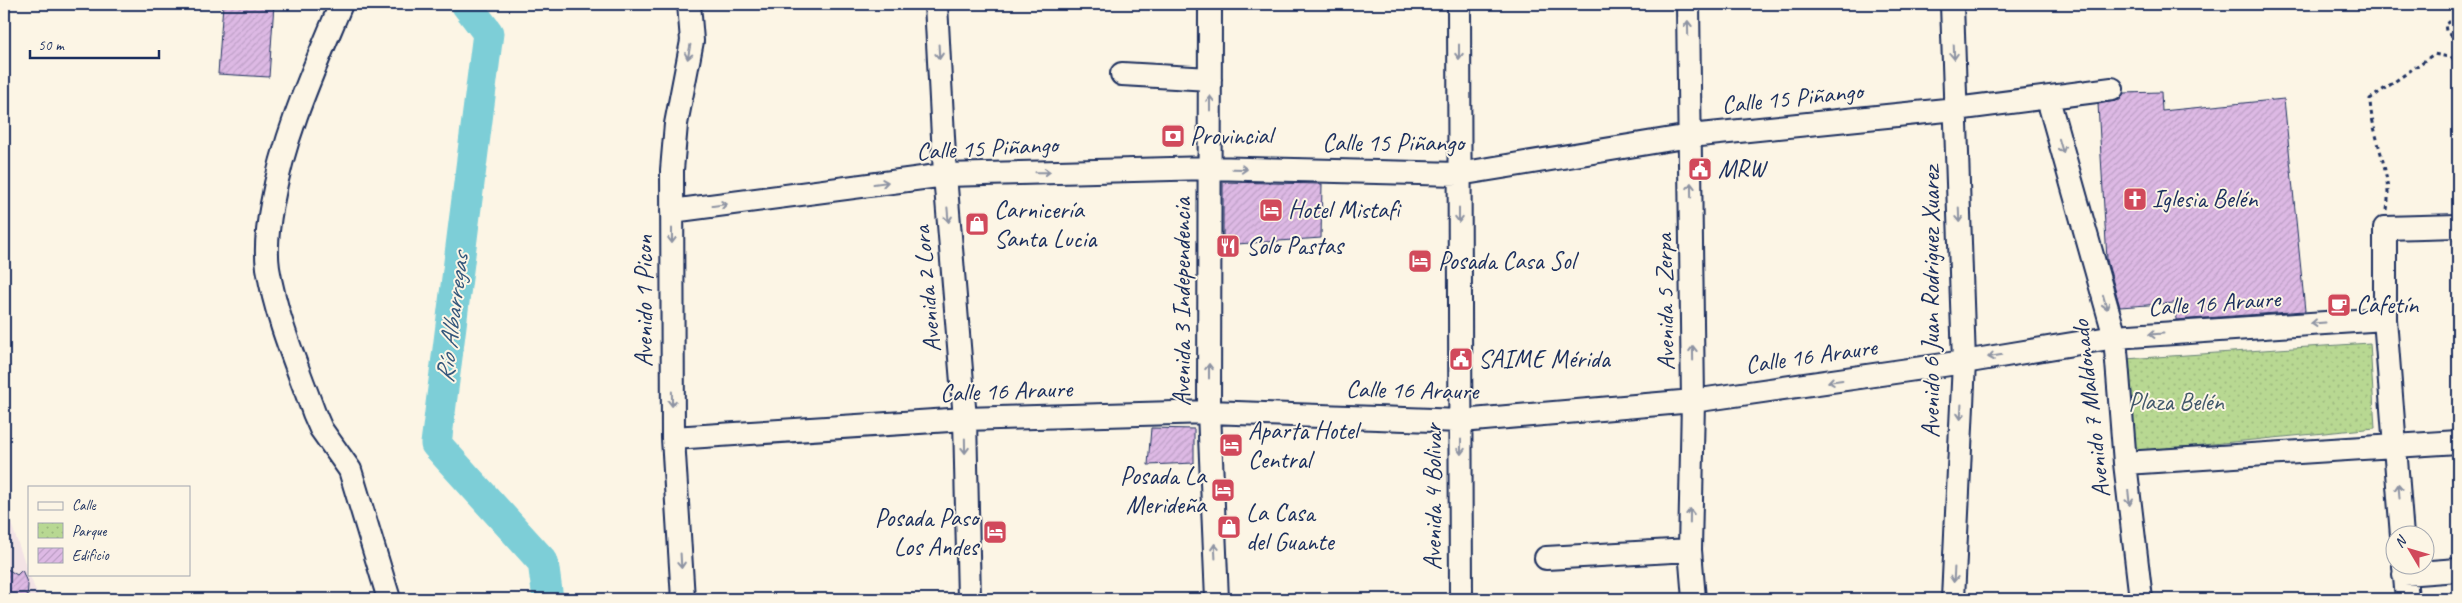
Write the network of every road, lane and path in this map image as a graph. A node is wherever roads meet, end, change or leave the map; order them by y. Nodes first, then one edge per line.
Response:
1 (341, 4) edge
2 (689, 4) edge
3 (936, 4) edge
4 (1210, 4) edge
5 (1459, 4) edge
6 (1688, 4) edge
7 (1952, 4) edge
8 (2458, 22) edge
9 (2458, 41) edge
10 (2458, 59) edge
11 (1122, 74) dead end
12 (1210, 79) junction
13 (2112, 89) dead end
14 (2048, 99) junction
15 (1956, 109) junction
16 (1690, 136) junction
17 (1209, 168) junction
18 (1459, 174) junction
19 (945, 175) junction
20 (672, 212) junction
21 (2458, 226) edge
22 (2385, 228) junction
23 (2384, 319) junction
24 (2115, 337) junction
25 (1964, 362) junction
26 (1693, 401) junction
27 (1209, 412) junction
28 (965, 419) junction
29 (1461, 421) junction
30 (673, 438) junction
31 (2458, 442) edge
32 (2396, 446) junction
33 (2126, 464) junction
34 (2401, 526) edge
35 (1690, 550) junction
36 (1546, 558) dead end
37 (2434, 570) edge
38 (2458, 570) edge
39 (2405, 576) edge
40 (389, 599) edge
41 (683, 599) edge
42 (969, 599) edge
43 (1217, 599) edge
44 (1460, 599) edge
45 (1694, 599) edge
46 (1953, 599) edge
47 (2141, 599) edge
48 (2407, 599) edge

1 - 40 street
2 -> 20 street, Avenido 1 Picon
3 -> 19 street, Avenida 2 Lora
4 - 12 street, Avenida 3 Independencia
5 -> 18 street, Avenida 4 Bolivar
16 -> 6 street, Avenida 5 Zerpa
7 -> 15 street, Avenido 6 Juan Rodriguez Xuarez
8 - 9 path
10 - 22 path
11 - 12 street
17 -> 12 street, Avenida 3 Independencia
13 - 14 street, Calle 15 Piñango
14 - 15 street, Calle 15 Piñango
14 -> 24 street, Avenido 7 Maldonado
15 - 16 street, Calle 15 Piñango
15 -> 25 street, Avenido 6 Juan Rodriguez Xuarez
16 - 18 street, Calle 15 Piñango
26 -> 16 street, Avenida 5 Zerpa
17 -> 18 street, Calle 15 Piñango
19 -> 17 street, Calle 15 Piñango
27 -> 17 street, Avenida 3 Independencia
18 -> 29 street, Avenida 4 Bolivar
20 -> 19 street, Calle 15 Piñango
19 -> 28 street, Avenida 2 Lora
20 -> 30 street, Avenido 1 Picon
21 - 22 street
22 - 23 street
23 -> 24 street, Calle 16 Araure
23 - 32 street
24 -> 25 street, Calle 16 Araure
24 - 33 street, Avenido 7 Maldonado
25 -> 26 street, Calle 16 Araure
25 -> 46 street, Avenido 6 Juan Rodriguez Xuarez
26 - 29 street, Calle 16 Araure
35 -> 26 street, Avenida 5 Zerpa
27 - 28 street, Calle 16 Araure
27 - 29 street, Calle 16 Araure
43 -> 27 street, Avenida 3 Independencia
28 - 30 street, Calle 16 Araure
28 -> 42 street, Avenida 2 Lora
29 -> 44 street, Avenida 4 Bolivar
30 -> 41 street, Avenido 1 Picon
31 - 32 street
32 - 33 street
34 -> 32 street
33 -> 47 street, Avenido 7 Maldonado
35 - 36 street
35 - 45 street, Avenida 5 Zerpa
37 - 38 street
39 - 48 street

